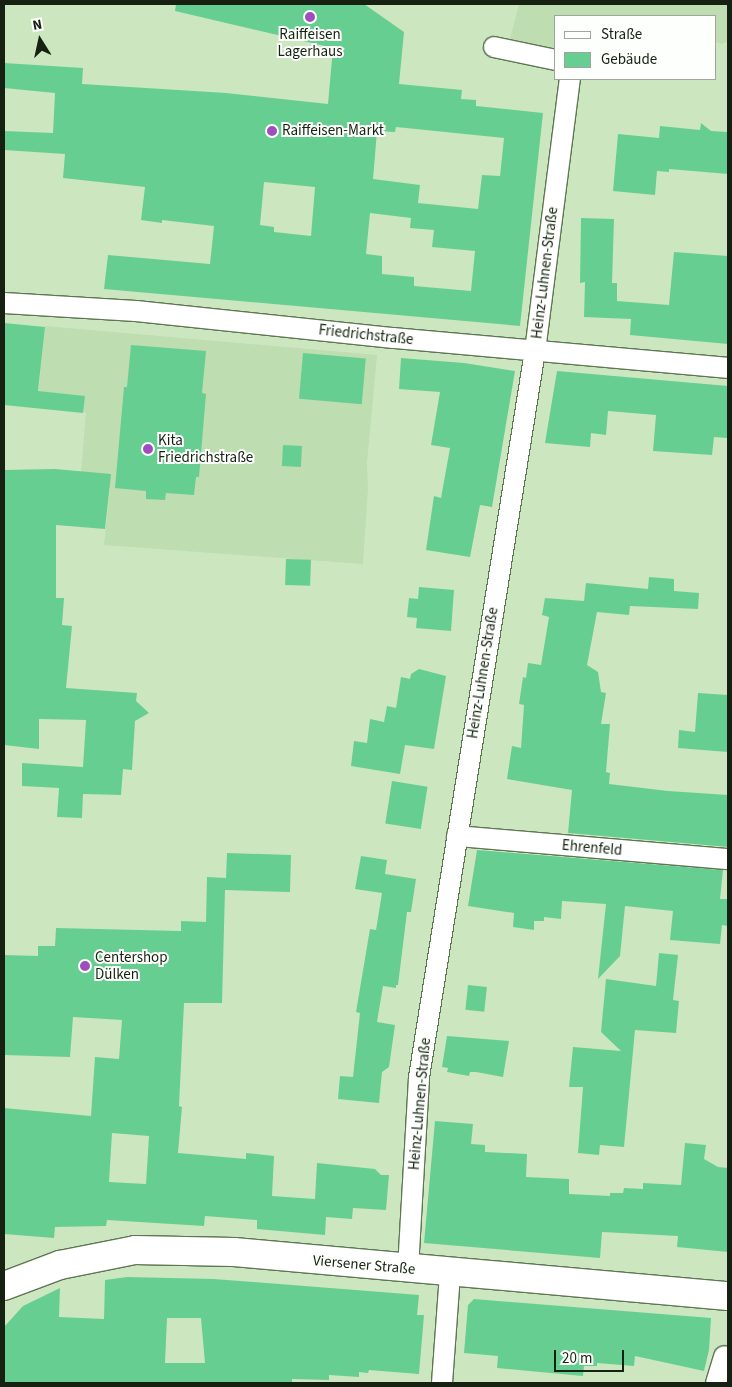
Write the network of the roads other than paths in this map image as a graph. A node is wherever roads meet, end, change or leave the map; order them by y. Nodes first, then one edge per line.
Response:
1 (494, 47) dead end
2 (554, 60) edge
3 (570, 80) edge
4 (4, 303) edge
5 (535, 351) junction
6 (728, 368) edge
7 (457, 836) junction
8 (728, 859) edge
9 (408, 1269) junction
10 (450, 1273) junction
11 (4, 1286) edge
12 (728, 1296) edge
13 (724, 1356) dead end
14 (442, 1383) edge
15 (716, 1383) edge

1 - 2 street
3 - 5 street, Heinz-Luhnen-Straße
4 - 5 street, Friedrichstraße
5 - 6 street, Friedrichstraße
5 - 7 street, Heinz-Luhnen-Straße
7 - 8 street, Ehrenfeld
7 - 9 street, Heinz-Luhnen-Straße
9 - 10 main road, Viersener Straße
9 - 11 main road, Viersener Straße
10 - 12 main road, Viersener Straße
10 - 14 street
13 - 15 street

